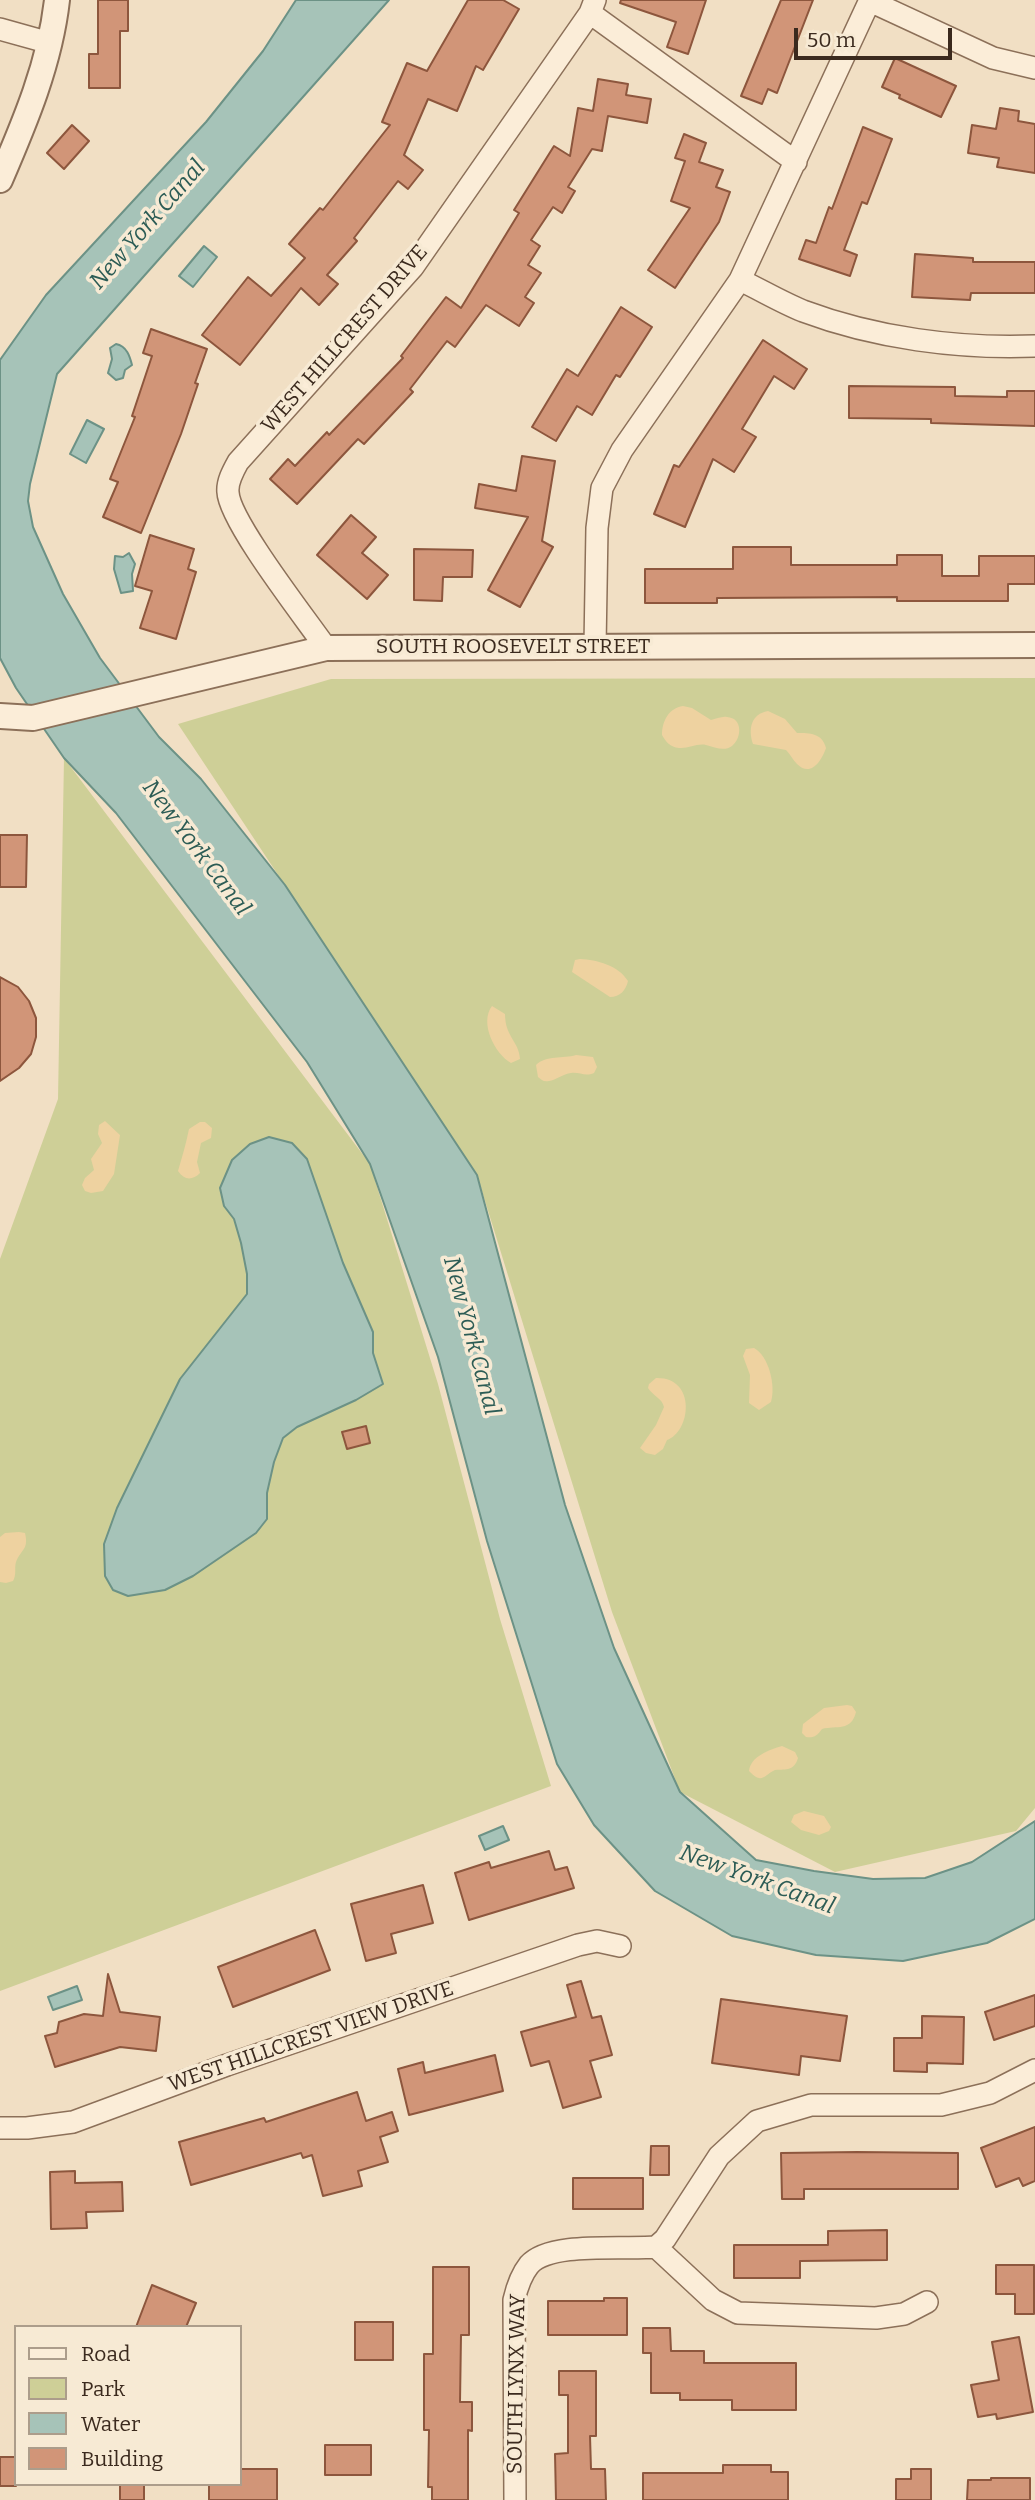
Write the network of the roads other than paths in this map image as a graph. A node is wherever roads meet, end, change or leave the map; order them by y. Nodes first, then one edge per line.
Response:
1 (57, 0) edge
2 (870, 1) edge
3 (593, 6) edge
4 (0, 29) edge
5 (50, 43) junction
6 (1035, 68) edge
7 (796, 162) junction
8 (0, 180) edge
9 (740, 280) junction
10 (1035, 346) edge
11 (1035, 645) edge
12 (595, 646) junction
13 (326, 648) junction
14 (12, 721) edge
15 (620, 1946) dead end
16 (1035, 2070) edge
17 (0, 2128) edge
18 (656, 2247) junction
19 (927, 2302) dead end
20 (515, 2500) edge

1 - 5 street
2 - 6 street
2 - 7 street
3 - 7 street
3 - 13 street, WEST HILLCREST DRIVE
4 - 5 street
5 - 8 street
7 - 9 street
9 - 10 street
9 - 12 street
11 - 12 street, SOUTH ROOSEVELT STREET
12 - 13 street, SOUTH ROOSEVELT STREET
13 - 14 street, SOUTH ROOSEVELT STREET
15 - 17 street, WEST HILLCREST VIEW DRIVE
16 - 18 street
18 - 19 street
18 - 20 street, SOUTH LYNX WAY

